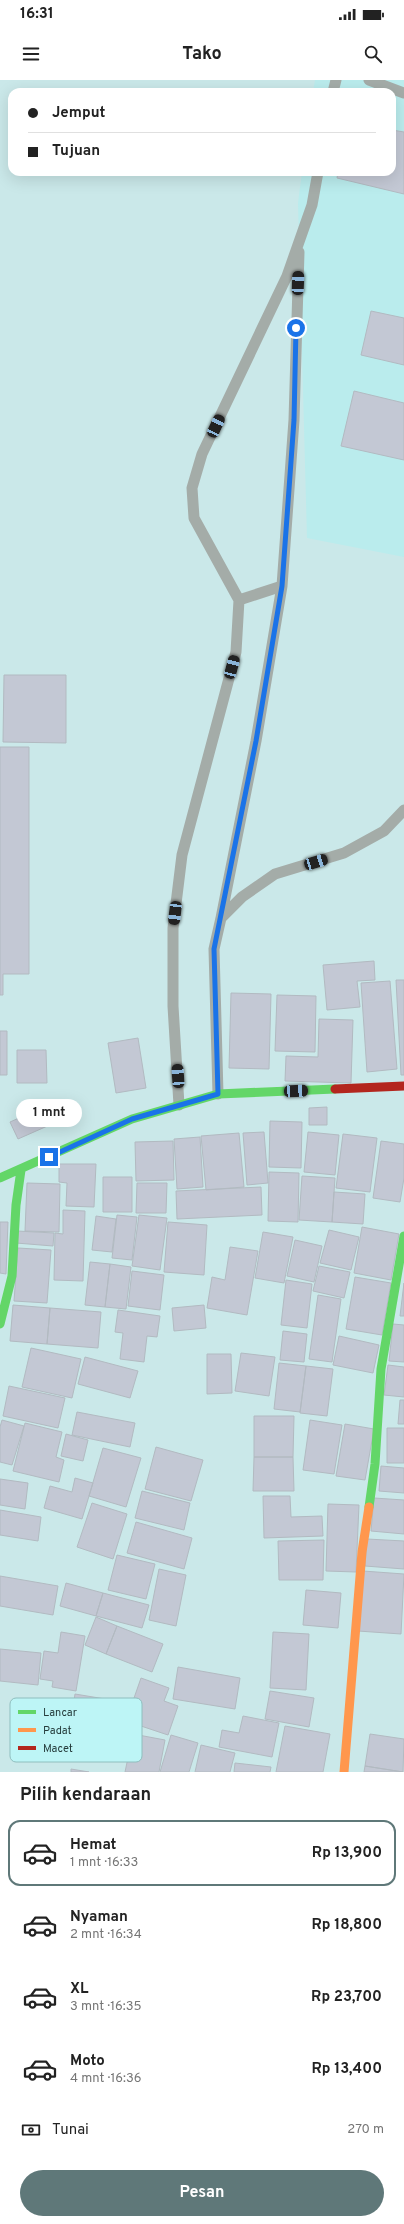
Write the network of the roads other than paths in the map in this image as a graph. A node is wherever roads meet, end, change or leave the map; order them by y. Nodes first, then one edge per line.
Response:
1 (369, 80) edge
2 (392, 88) edge
3 (317, 176) edge
4 (299, 237) junction
5 (282, 586) junction
6 (239, 600) junction
7 (404, 810) edge
8 (222, 918) junction
9 (404, 1086) edge
10 (218, 1094) junction
11 (179, 1105) junction
12 (21, 1170) junction
13 (0, 1178) edge
14 (404, 1236) edge
15 (0, 1324) edge
16 (344, 1772) edge

1 - 2 lane
3 - 4 lane
4 - 5 lane
4 - 6 lane
5 - 6 lane
5 - 8 lane
6 - 11 lane
7 - 8 lane
8 - 10 lane
9 - 10 street
10 - 11 street
11 - 12 street
12 - 13 street
12 - 15 street
14 - 16 street

